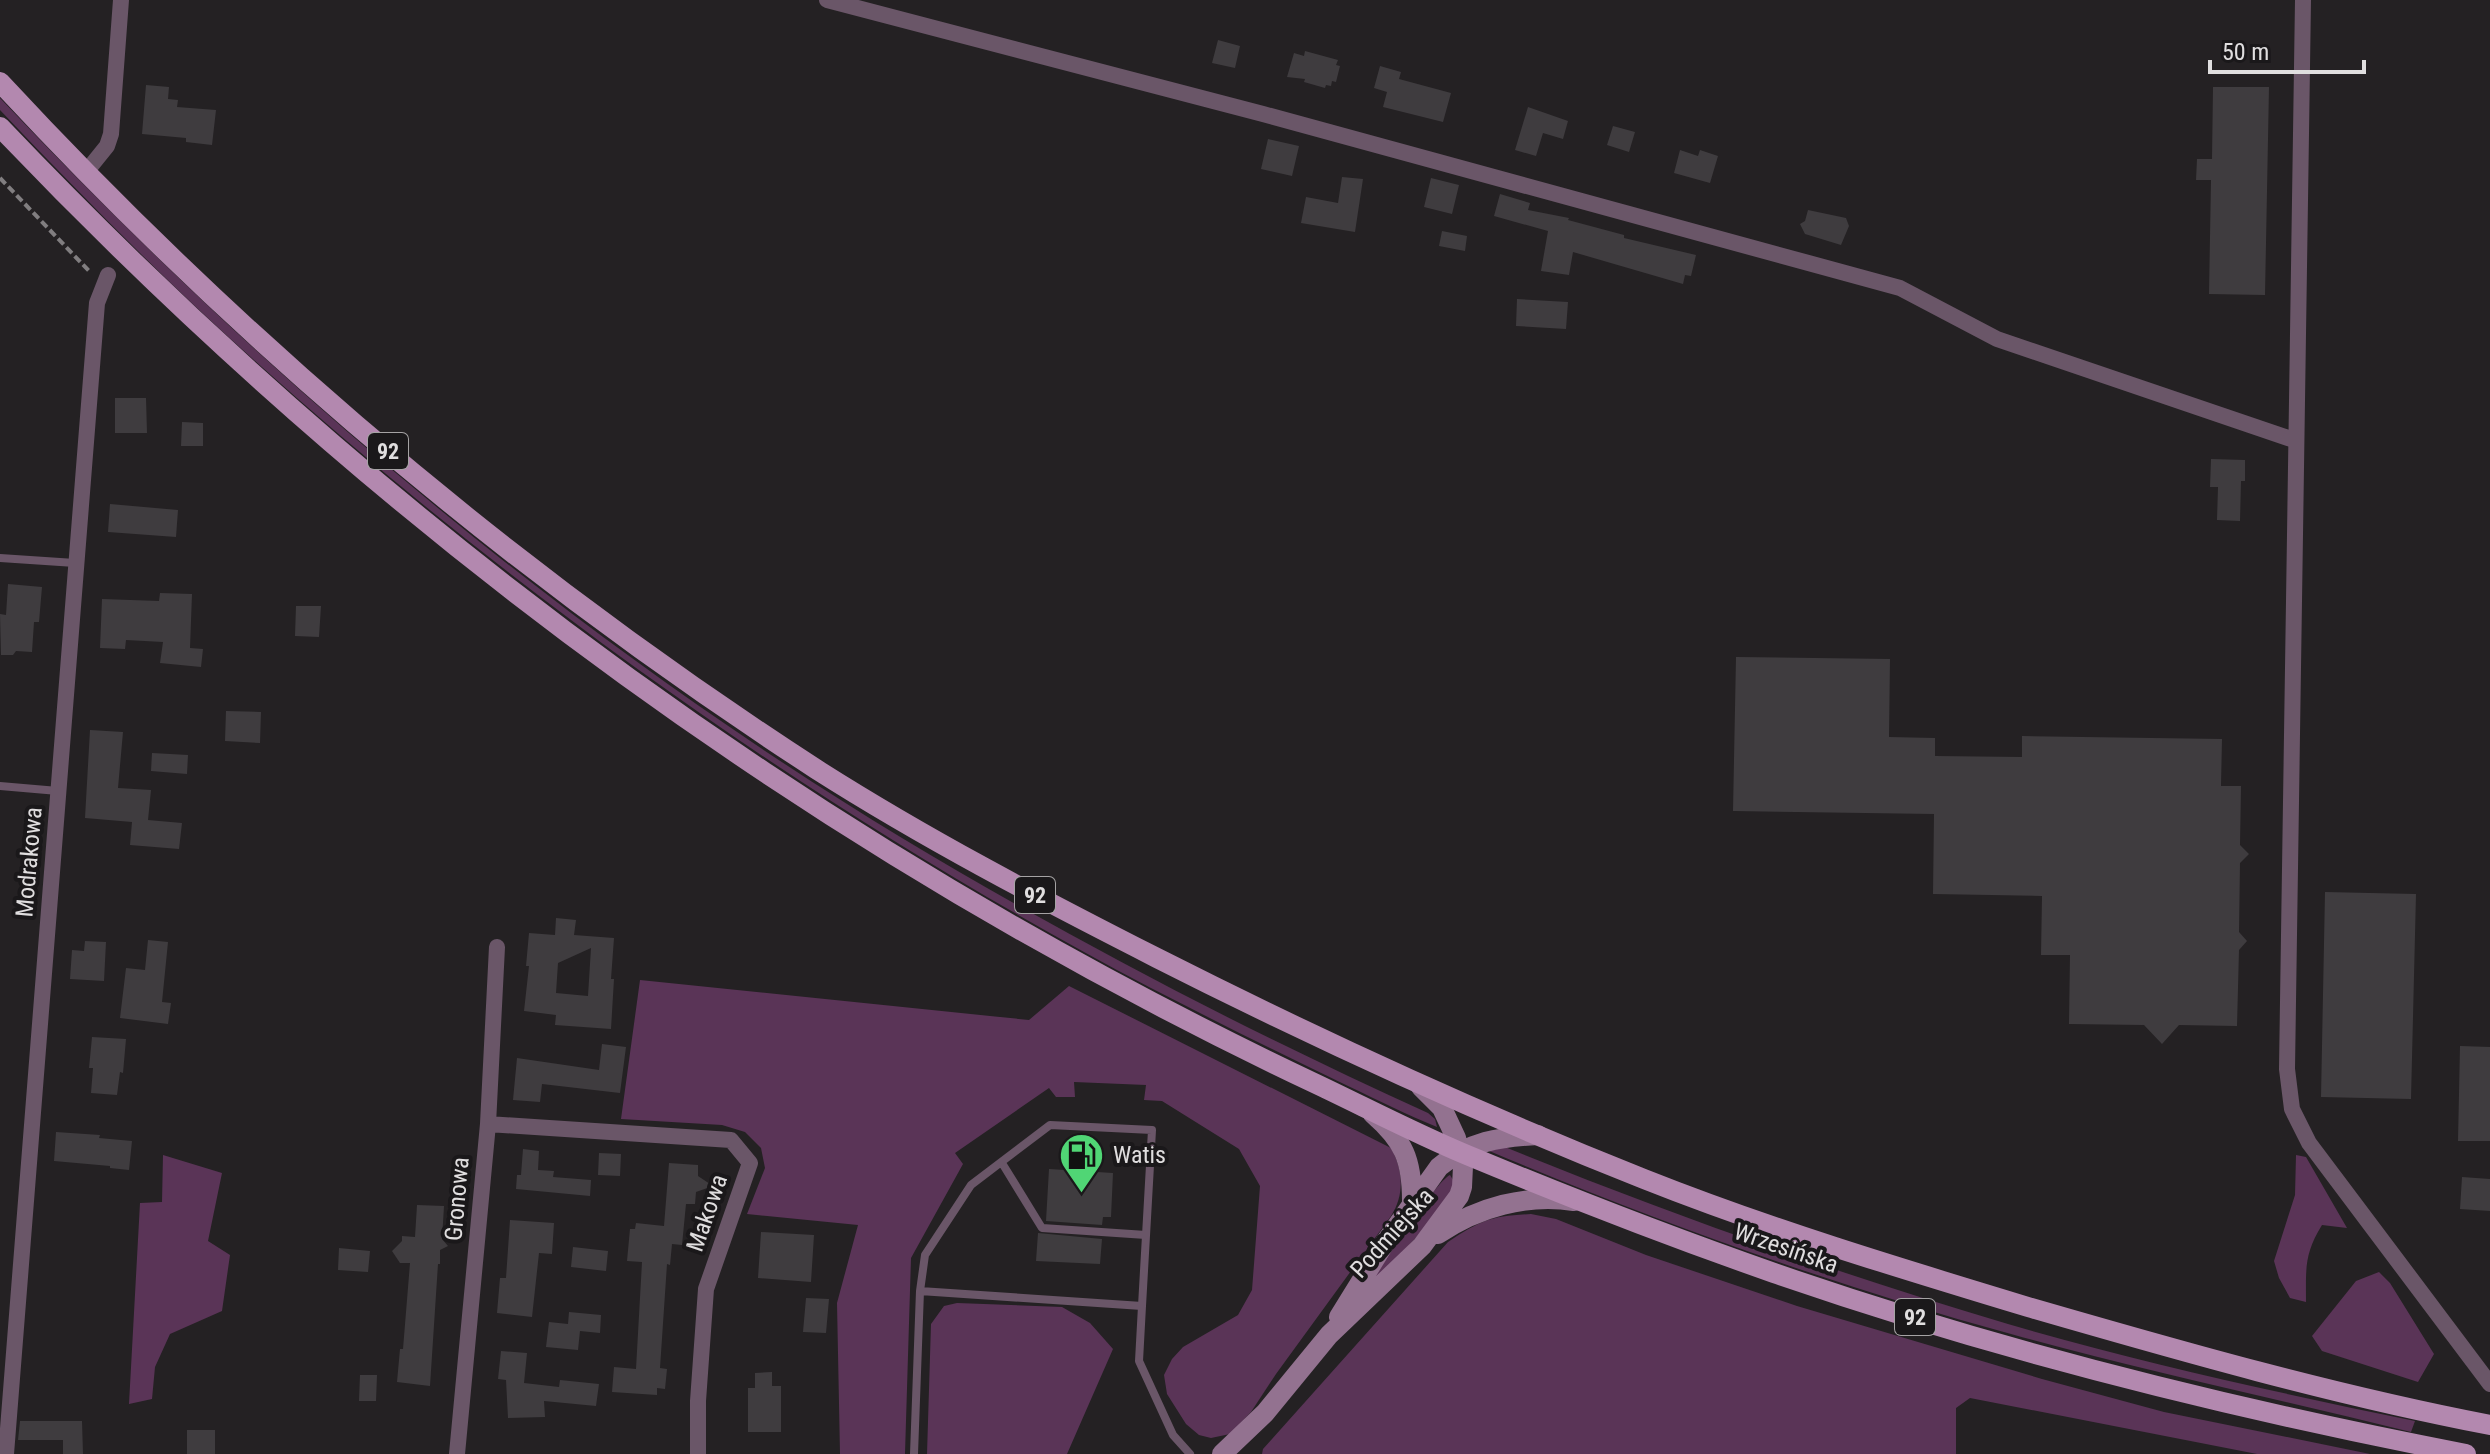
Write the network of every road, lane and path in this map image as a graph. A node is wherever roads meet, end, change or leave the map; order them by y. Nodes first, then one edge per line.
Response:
1 (121, 0) edge
2 (827, 0) edge
3 (2303, 0) edge
4 (0, 82) edge
5 (0, 127) edge
6 (86, 172) junction
7 (0, 178) edge
8 (106, 280) joint
9 (2294, 440) junction
10 (0, 558) edge
11 (75, 563) junction
12 (0, 786) edge
13 (59, 791) junction
14 (497, 947) dead end
15 (1421, 1087) junction
16 (1365, 1107) junction
17 (488, 1124) junction
18 (1538, 1135) junction
19 (1460, 1152) junction
20 (1002, 1163) junction
21 (1412, 1201) junction
22 (1590, 1204) junction
23 (1146, 1235) junction
24 (1422, 1246) junction
25 (920, 1291) junction
26 (1142, 1306) junction
27 (1329, 1335) junction
28 (2490, 1384) edge
29 (2490, 1425) edge
30 (6, 1454) edge
31 (457, 1454) edge
32 (698, 1454) edge
33 (914, 1454) edge
34 (1190, 1454) edge
35 (1222, 1454) edge
36 (2466, 1454) edge

1 - 6 street
2 - 9 street
3 - 9 street
4 - 6 main road, 92
5 - 16 main road, Wrzesińska / 92
6 - 15 main road, Wrzesińska / 92
7 - 8 path
8 - 11 street, Modrakowa
9 - 28 street
10 - 11 lane
11 - 13 street, Modrakowa
12 - 13 lane
13 - 30 street, Modrakowa
14 - 17 street, Gronowa
15 - 18 main road, Wrzesińska / 92
15 - 19 street, Podmiejska
16 - 19 main road, Wrzesińska / 92
16 - 21 street
17 - 31 street, Gronowa
17 - 32 street, Makowa
18 - 19 street, Podmiejska
18 - 29 main road, Wrzesińska / 92
19 - 21 street, Podmiejska
19 - 22 main road, Wrzesińska / 92
19 - 24 street, Podmiejska
20 - 23 lane
20 - 23 lane
20 - 25 lane
21 - 27 street, Podmiejska
22 - 24 street
22 - 36 main road, Wrzesińska / 92
23 - 26 lane
24 - 27 street, Podmiejska
25 - 26 lane
25 - 33 lane
26 - 34 lane
27 - 35 street, Podmiejska

